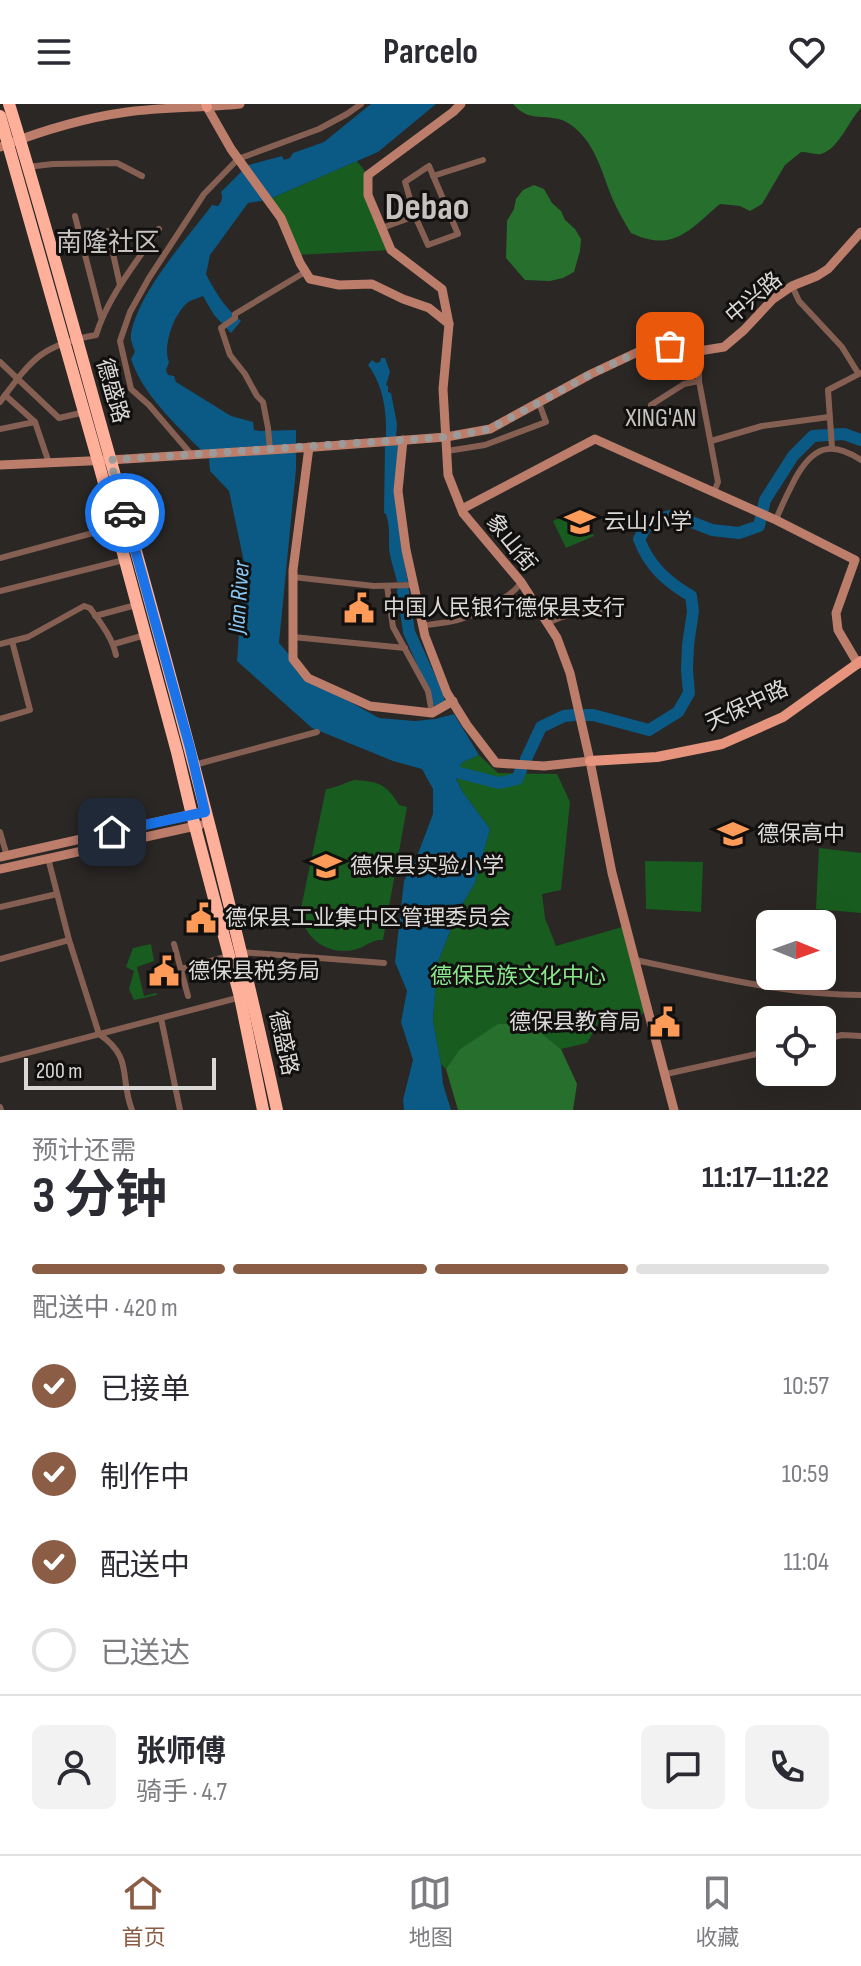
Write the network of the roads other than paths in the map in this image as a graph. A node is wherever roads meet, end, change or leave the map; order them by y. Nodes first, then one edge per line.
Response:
1 (9, 104) edge
2 (240, 104) edge
3 (361, 104) edge
4 (461, 104) edge
5 (206, 106) edge
6 (0, 116) edge
7 (9, 144) edge
8 (238, 159) junction
9 (483, 160) dead end
10 (27, 167) junction
11 (142, 176) dead end
12 (433, 176) junction
13 (75, 216) dead end
14 (415, 216) junction
15 (382, 228) junction
16 (159, 229) dead end
17 (108, 231) dead end
18 (861, 232) edge
19 (305, 272) junction
20 (120, 285) junction
21 (792, 286) junction
22 (101, 317) junction
23 (449, 324) junction
24 (70, 340) junction
25 (699, 351) junction
26 (0, 362) edge
27 (860, 373) edge
28 (18, 378) junction
29 (699, 381) junction
30 (2, 398) edge
31 (539, 403) junction
32 (651, 405) dead end
33 (90, 411) junction
34 (829, 417) junction
35 (35, 422) junction
36 (0, 429) edge
37 (446, 437) junction
38 (403, 440) junction
39 (711, 441) junction
40 (304, 447) junction
41 (832, 448) junction
42 (270, 450) junction
43 (447, 451) junction
44 (192, 455) junction
45 (861, 460) edge
46 (104, 461) junction
47 (49, 463) junction
48 (0, 465) edge
49 (714, 492) junction
50 (462, 509) junction
51 (776, 520) junction
52 (115, 527) junction
53 (137, 556) junction
54 (0, 558) edge
55 (124, 560) junction
56 (857, 564) edge
57 (293, 577) junction
58 (521, 582) junction
59 (414, 585) junction
60 (387, 586) junction
61 (0, 591) edge
62 (136, 605) junction
63 (607, 610) dead end
64 (95, 616) junction
65 (547, 623) junction
66 (423, 626) junction
67 (145, 635) junction
68 (293, 637) junction
69 (12, 641) junction
70 (0, 644) edge
71 (114, 644) junction
72 (405, 648) junction
73 (116, 655) dead end
74 (859, 662) edge
75 (453, 701) junction
76 (432, 713) junction
77 (0, 719) edge
78 (317, 732) dead end
79 (590, 761) junction
80 (194, 765) junction
81 (200, 819) junction
82 (0, 832) edge
83 (4, 856) edge
84 (48, 858) junction
85 (0, 869) edge
86 (57, 894) junction
87 (0, 907) edge
88 (69, 940) junction
89 (174, 944) dead end
90 (235, 954) junction
91 (0, 959) edge
92 (635, 960) junction
93 (384, 963) dead end
94 (181, 969) junction
95 (246, 995) junction
96 (861, 995) edge
97 (188, 996) dead end
98 (161, 1018) junction
99 (99, 1034) junction
100 (836, 1036) edge
101 (861, 1036) edge
102 (756, 1054) edge
103 (0, 1060) edge
104 (666, 1074) junction
105 (132, 1110) edge
106 (180, 1110) edge
107 (263, 1110) edge
108 (277, 1110) edge
109 (674, 1110) edge

1 - 7 highway, 德盛路
2 - 5 street
3 - 8 street
4 - 15 street, 象山街
5 - 7 street
5 - 8 street
6 - 7 highway
7 - 10 highway, 德盛路
7 - 24 highway
8 - 19 street
8 - 44 street
9 - 12 street
10 - 11 street
10 - 24 highway, 德盛路
12 - 14 street
12 - 14 street
13 - 22 street
14 - 15 street
15 - 23 street, 象山街
16 - 20 street
17 - 20 street
18 - 21 street, 中兴路
19 - 23 street
19 - 42 street
20 - 22 street
21 - 25 street, 中兴路
21 - 27 street
22 - 24 street
23 - 37 street, 象山街
24 - 28 street
24 - 33 highway, 德盛路
25 - 29 street
25 - 31 street, 中兴路
26 - 28 street
27 - 34 street
28 - 30 street
28 - 33 street
29 - 32 street
29 - 39 street
30 - 35 street
31 - 37 street, 中兴路
31 - 43 street
33 - 46 highway, 德盛路
34 - 39 street
34 - 41 street
35 - 36 street
35 - 47 street
37 - 38 street, 中兴路
37 - 43 street, 象山街
38 - 40 street, 中兴路
38 - 59 street
39 - 49 street
40 - 42 street, 中兴路
40 - 57 street
41 - 45 street
41 - 51 street
42 - 44 street, 中兴路
43 - 50 street, 象山街
44 - 46 street, 中兴路
46 - 47 street, 中兴路
46 - 52 highway
46 - 53 highway, 德盛路
47 - 48 street, 中兴路
49 - 50 street
49 - 51 street
50 - 58 street, 象山街
51 - 56 street
52 - 54 street
52 - 55 highway
53 - 55 street
53 - 80 highway, 德盛路
55 - 61 street
55 - 62 highway
56 - 74 street
57 - 60 street
57 - 68 street
58 - 65 street, 象山街
58 - 66 street
59 - 60 street
59 - 66 street
60 - 72 street
62 - 64 street
62 - 67 highway
63 - 65 street
64 - 69 street
64 - 71 street
65 - 79 street, 象山街
66 - 75 street
67 - 71 street
67 - 81 highway
68 - 72 street
68 - 76 street
69 - 70 street
69 - 77 street
71 - 73 street
72 - 76 street
74 - 79 main road, 天保中路
75 - 76 street
75 - 79 street
78 - 80 street
79 - 92 street, 象山街
80 - 81 highway, 德盛路
81 - 83 street
81 - 84 street
81 - 90 highway, 德盛路
82 - 83 street
84 - 85 street
84 - 86 street
86 - 87 street
86 - 88 street
88 - 91 street
88 - 99 street
89 - 94 street
90 - 93 street
90 - 94 street
90 - 95 highway, 德盛路
92 - 96 street
92 - 104 street, 象山街
94 - 97 street
95 - 98 street
95 - 107 highway
95 - 108 highway, 德盛路
98 - 99 street
98 - 106 street
99 - 103 street
99 - 105 street
100 - 101 street
102 - 104 street
104 - 109 street, 象山街

